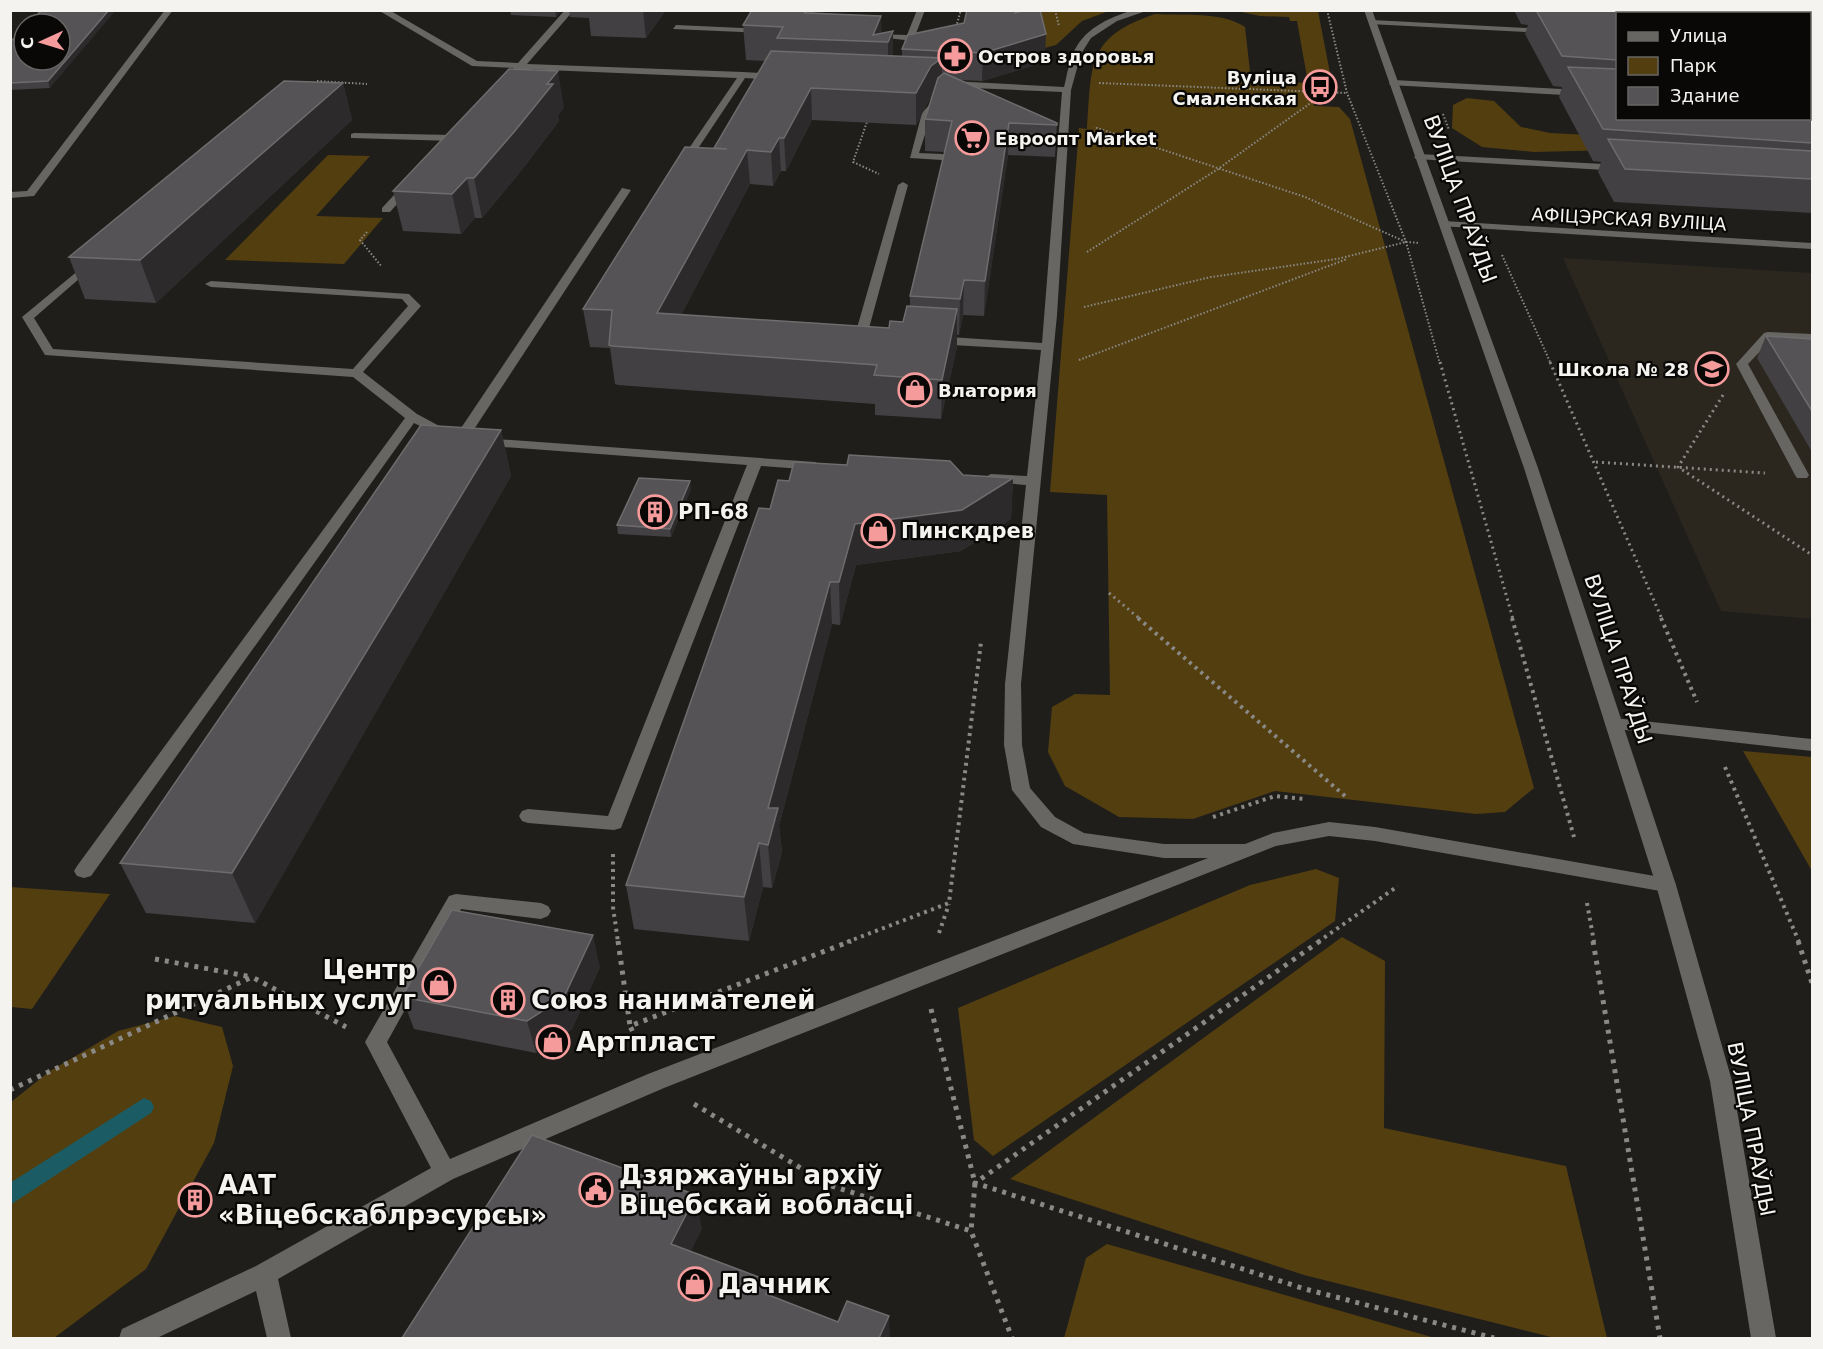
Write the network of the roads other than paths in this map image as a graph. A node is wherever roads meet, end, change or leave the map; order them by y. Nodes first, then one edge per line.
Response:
1 (169, 10) edge
2 (382, 10) edge
3 (570, 10) edge
4 (921, 10) edge
5 (1145, 10) edge
6 (1368, 10) edge
7 (755, 20) edge
8 (1372, 22) junction
9 (676, 27) dead end
10 (749, 30) junction
11 (1559, 31) edge
12 (772, 32) dead end
13 (864, 36) edge
14 (910, 38) junction
15 (902, 60) edge
16 (521, 66) junction
17 (743, 75) junction
18 (789, 77) edge
19 (507, 80) edge
20 (1393, 83) junction
21 (938, 84) edge
22 (960, 85) junction
23 (1069, 86) junction
24 (1616, 95) edge
25 (460, 130) edge
26 (354, 136) dead end
27 (942, 157) edge
28 (1419, 157) junction
29 (686, 160) edge
30 (1636, 169) edge
31 (416, 178) edge
32 (903, 185) dead end
33 (626, 190) dead end
34 (10, 195) edge
35 (387, 210) road end
36 (1444, 224) junction
37 (1812, 246) edge
38 (99, 256) edge
39 (211, 284) dead end
40 (884, 337) edge
41 (1812, 338) edge
42 (918, 339) edge
43 (1047, 347) junction
44 (356, 373) junction
45 (412, 417) junction
46 (460, 440) junction
47 (756, 461) junction
48 (826, 466) edge
49 (1802, 475) road end
50 (978, 477) edge
51 (1033, 481) junction
52 (1614, 724) junction
53 (1812, 745) edge
54 (528, 816) dead end
55 (1247, 850) junction
56 (84, 871) dead end
57 (1666, 885) junction
58 (541, 911) dead end
59 (445, 1172) junction
60 (265, 1274) junction
61 (131, 1338) edge
62 (279, 1338) edge
63 (1764, 1338) edge

1 - 34 main road
2 - 16 main road
3 - 16 main road
4 - 14 main road
5 - 23 main road
6 - 8 main road, ВУЛІЦА ПРАЎДЫ
7 - 10 main road
8 - 11 main road
8 - 20 main road, ВУЛІЦА ПРАЎДЫ
9 - 10 main road
10 - 12 main road
13 - 14 main road
14 - 15 main road
16 - 17 main road
16 - 19 main road
17 - 18 main road
17 - 29 main road
20 - 24 main road
20 - 28 main road, ВУЛІЦА ПРАЎДЫ
21 - 22 main road
22 - 23 main road
22 - 27 main road
23 - 43 main road
25 - 26 main road
28 - 30 main road
28 - 36 main road, ВУЛІЦА ПРАЎДЫ
31 - 35 main road
32 - 40 main road
33 - 46 main road
36 - 37 main road, АФІЦЭРСКАЯ ВУЛІЦА
36 - 52 main road, ВУЛІЦА ПРАЎДЫ
38 - 44 main road
39 - 44 main road
41 - 49 main road
42 - 43 main road
43 - 51 main road
44 - 45 main road
45 - 46 main road
45 - 56 main road
46 - 47 main road
47 - 48 main road
47 - 54 main road
50 - 51 main road
51 - 55 main road
52 - 53 main road
52 - 57 main road, ВУЛІЦА ПРАЎДЫ
55 - 57 main road
55 - 59 main road
57 - 63 main road, ВУЛІЦА ПРАЎДЫ
58 - 59 main road
59 - 60 main road
60 - 61 main road
60 - 62 main road

